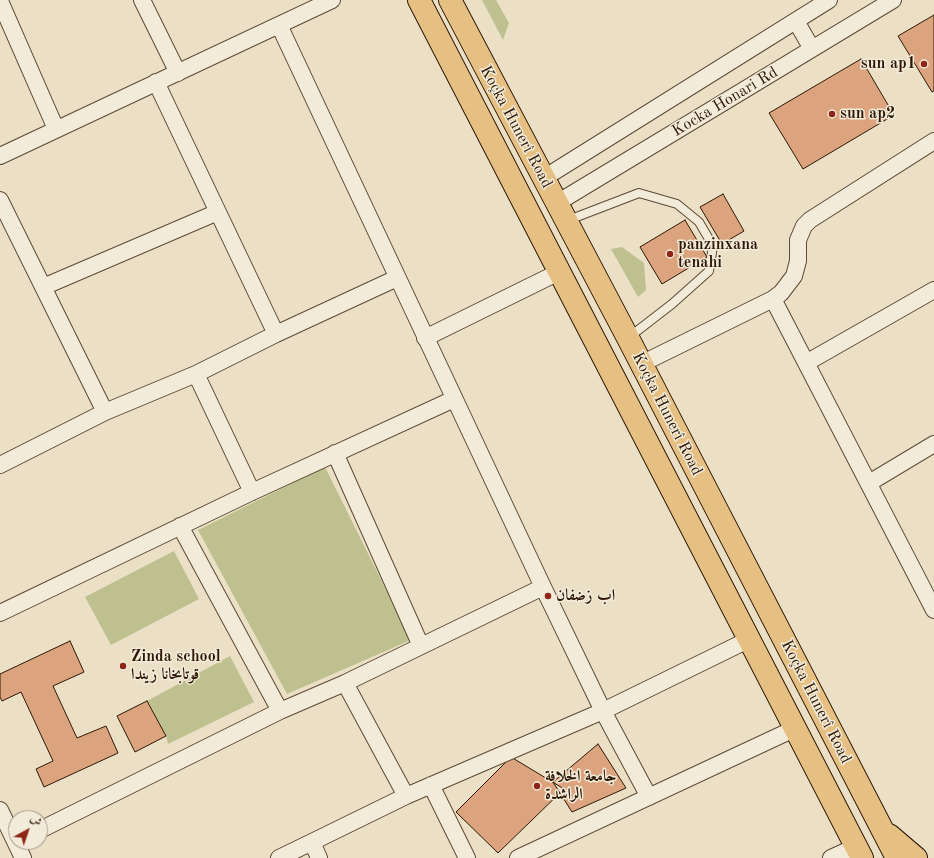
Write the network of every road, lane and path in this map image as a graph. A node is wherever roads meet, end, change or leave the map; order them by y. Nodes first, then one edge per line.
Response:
1 (142, 0) edge
2 (332, 0) edge
3 (419, 0) edge
4 (450, 0) edge
5 (829, 0) edge
6 (893, 0) edge
7 (0, 1) edge
8 (796, 21) junction
9 (279, 25) junction
10 (812, 49) junction
11 (178, 73) junction
12 (156, 82) junction
13 (56, 130) junction
14 (934, 141) edge
15 (0, 156) edge
16 (544, 178) junction
17 (0, 200) edge
18 (218, 212) junction
19 (561, 212) junction
20 (559, 272) junction
21 (397, 278) junction
22 (43, 287) junction
23 (934, 290) edge
24 (773, 299) junction
25 (276, 334) junction
26 (425, 338) junction
27 (628, 338) junction
28 (806, 363) junction
29 (641, 364) junction
30 (196, 374) junction
31 (454, 400) junction
32 (105, 412) junction
33 (934, 444) edge
34 (335, 453) junction
35 (0, 465) edge
36 (869, 482) junction
37 (252, 492) junction
38 (180, 526) junction
39 (542, 587) junction
40 (934, 610) edge
41 (0, 613) edge
42 (750, 639) junction
43 (420, 646) junction
44 (345, 683) junction
45 (280, 711) junction
46 (603, 711) junction
47 (796, 728) junction
48 (431, 785) junction
49 (406, 796) junction
50 (649, 797) junction
51 (0, 810) edge
52 (8, 826) edge
53 (48, 826) edge
54 (882, 829) junction
55 (312, 842) junction
56 (858, 852) edge
57 (279, 858) edge
58 (319, 858) edge
59 (467, 858) edge
60 (518, 858) edge
61 (831, 858) edge
62 (897, 858) edge
63 (916, 858) edge

1 - 11 street
2 - 9 street
3 - 20 main road
4 - 16 main road, Koçka Hunerî Road
5 - 8 street, Kocka Honari Rd
6 - 10 street, Kocka Honari Rd
7 - 13 street
8 - 10 street
8 - 16 street, Kocka Honari Rd
9 - 11 street
9 - 21 street
10 - 19 street, Kocka Honari Rd
11 - 12 street
12 - 13 street
12 - 18 street
13 - 15 street
14 - 24 street
16 - 19 main road, Koçka Hunerî Road
17 - 22 street
18 - 22 street
18 - 25 street
19 - 27 main road, Koçka Hunerî Road
19 - 27 lane
20 - 26 street
20 - 42 main road
21 - 25 street
21 - 26 street
22 - 32 street
23 - 28 street
24 - 28 street
24 - 29 street
25 - 30 street
26 - 31 street
27 - 29 main road, Koçka Hunerî Road
28 - 36 street
29 - 54 main road, Koçka Hunerî Road
30 - 32 street
30 - 37 street
31 - 34 street
31 - 39 street
32 - 35 street
33 - 36 street
34 - 37 street
34 - 43 street
36 - 40 street
37 - 38 street
38 - 41 street
38 - 45 street
39 - 43 street
39 - 46 street
42 - 46 street
42 - 47 main road
43 - 44 street
44 - 45 street
44 - 49 street
45 - 53 street
46 - 48 street
46 - 50 street
47 - 50 street
47 - 56 main road
48 - 49 street
48 - 59 street
49 - 55 street
50 - 60 street
51 - 52 street
54 - 62 main road, Koçka Hunerî Road
54 - 63 main road
55 - 57 street
55 - 58 street
56 - 61 street

